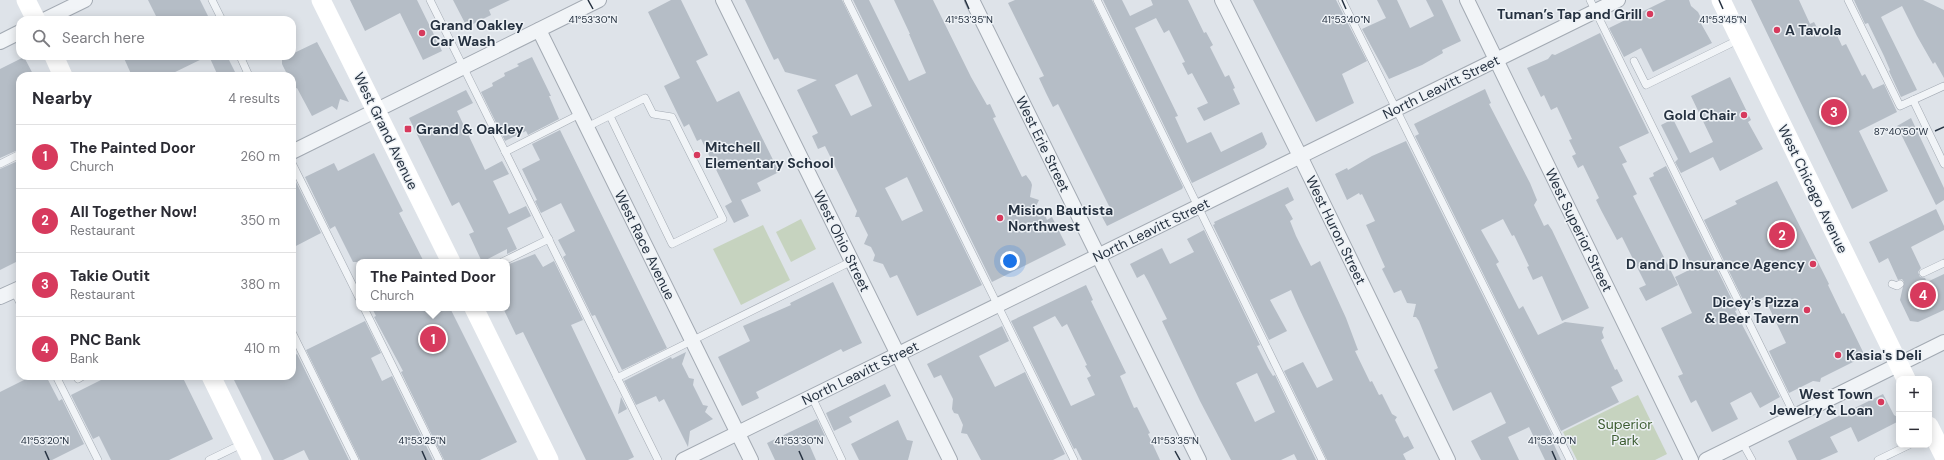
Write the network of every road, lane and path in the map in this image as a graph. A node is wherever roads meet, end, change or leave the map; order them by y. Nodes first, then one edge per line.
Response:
1 (26, 0) edge
2 (84, 0) edge
3 (212, 0) edge
4 (321, 0) edge
5 (430, 0) edge
6 (599, 0) edge
7 (723, 0) edge
8 (847, 0) edge
9 (972, 0) edge
10 (1097, 0) edge
11 (1222, 0) edge
12 (1342, 0) edge
13 (1467, 0) edge
14 (1618, 0) edge
15 (1721, 0) edge
16 (1848, 0) edge
17 (1593, 5) edge
18 (34, 16) edge
19 (52, 16) edge
20 (220, 16) edge
21 (539, 30) junction
22 (16, 34) edge
23 (1740, 39) junction
24 (0, 42) edge
25 (56, 60) edge
26 (242, 60) edge
27 (1496, 60) junction
28 (1634, 61) dead end
29 (463, 67) junction
30 (62, 72) edge
31 (248, 72) edge
32 (1944, 86) edge
33 (1913, 100) junction
34 (1396, 110) junction
35 (376, 111) junction
36 (580, 114) junction
37 (610, 116) junction
38 (587, 127) junction
39 (296, 150) edge
40 (505, 152) junction
41 (16, 156) edge
42 (1300, 156) junction
43 (0, 164) edge
44 (1944, 164) edge
45 (296, 171) edge
46 (1199, 206) junction
47 (549, 239) junction
48 (1098, 256) junction
49 (450, 259) edge
50 (508, 259) edge
51 (852, 261) junction
52 (1944, 263) edge
53 (1923, 273) dead end
54 (1892, 284) dead end
55 (1900, 284) dead end
56 (356, 292) edge
57 (16, 294) edge
58 (0, 297) edge
59 (997, 306) junction
60 (365, 311) edge
61 (475, 311) edge
62 (296, 340) edge
63 (692, 340) junction
64 (1944, 342) edge
65 (898, 354) junction
66 (1902, 372) edge
67 (617, 378) junction
68 (58, 380) edge
69 (213, 380) edge
70 (812, 397) junction
71 (1795, 416) junction
72 (738, 433) junction
73 (1932, 435) edge
74 (1742, 442) junction
75 (244, 443) junction
76 (1903, 448) edge
77 (1944, 456) edge
78 (98, 460) edge
79 (209, 460) edge
80 (252, 460) edge
81 (355, 460) edge
82 (439, 460) edge
83 (549, 460) edge
84 (658, 460) edge
85 (684, 460) edge
86 (751, 460) edge
87 (842, 460) edge
88 (950, 460) edge
89 (1074, 460) edge
90 (1199, 460) edge
91 (1322, 460) edge
92 (1448, 460) edge
93 (1570, 460) edge
94 (1691, 460) edge
95 (1706, 460) edge
96 (1752, 460) edge
97 (1878, 460) edge

1 - 18 main road
2 - 19 street
3 - 20 lane
4 - 35 main road, West Grand Avenue
5 - 29 lane
6 - 21 street
7 - 51 street, West Ohio Street
8 - 59 lane
9 - 48 street, West Erie Street
10 - 46 lane
11 - 42 street, West Huron Street
12 - 34 lane
13 - 27 street, West Superior Street
14 - 17 street, North Leavitt Street
15 - 23 main road, West Chicago Avenue
16 - 33 lane
17 - 27 street, North Leavitt Street
17 - 71 lane
21 - 29 street
21 - 36 street, West Race Avenue
22 - 24 street
23 - 28 lane
23 - 66 main road, West Chicago Avenue
25 - 30 main road
26 - 31 lane
27 - 34 street, North Leavitt Street
27 - 94 street, West Superior Street
29 - 35 street
29 - 40 lane
32 - 33 lane
33 - 44 lane
34 - 42 street, North Leavitt Street
34 - 93 lane
35 - 39 street
35 - 49 main road, West Grand Avenue
36 - 38 street, West Race Avenue
36 - 40 lane
37 - 37 lane
37 - 38 lane
38 - 63 street, West Race Avenue
40 - 47 lane
41 - 43 lane
42 - 46 street, North Leavitt Street
42 - 92 street, West Huron Street
45 - 56 lane
46 - 48 street, North Leavitt Street
46 - 91 lane
47 - 50 lane
47 - 67 lane
48 - 59 street, North Leavitt Street
48 - 90 street, West Erie Street
51 - 63 lane
51 - 65 street, West Ohio Street
52 - 53 lane
54 - 55 lane
57 - 58 street
59 - 65 street, North Leavitt Street
59 - 89 lane
60 - 82 lane
61 - 83 main road
62 - 81 lane
63 - 67 lane
63 - 72 street, West Race Avenue
64 - 66 street
65 - 70 street, North Leavitt Street
65 - 88 street, West Ohio Street
66 - 71 street
67 - 84 lane
68 - 78 lane
69 - 75 main road
70 - 72 street, North Leavitt Street
70 - 87 lane
71 - 74 street
72 - 85 street, North Leavitt Street
72 - 86 street, West Race Avenue
73 - 77 main road
74 - 95 street
74 - 96 lane
75 - 79 lane
75 - 80 main road
76 - 97 lane

